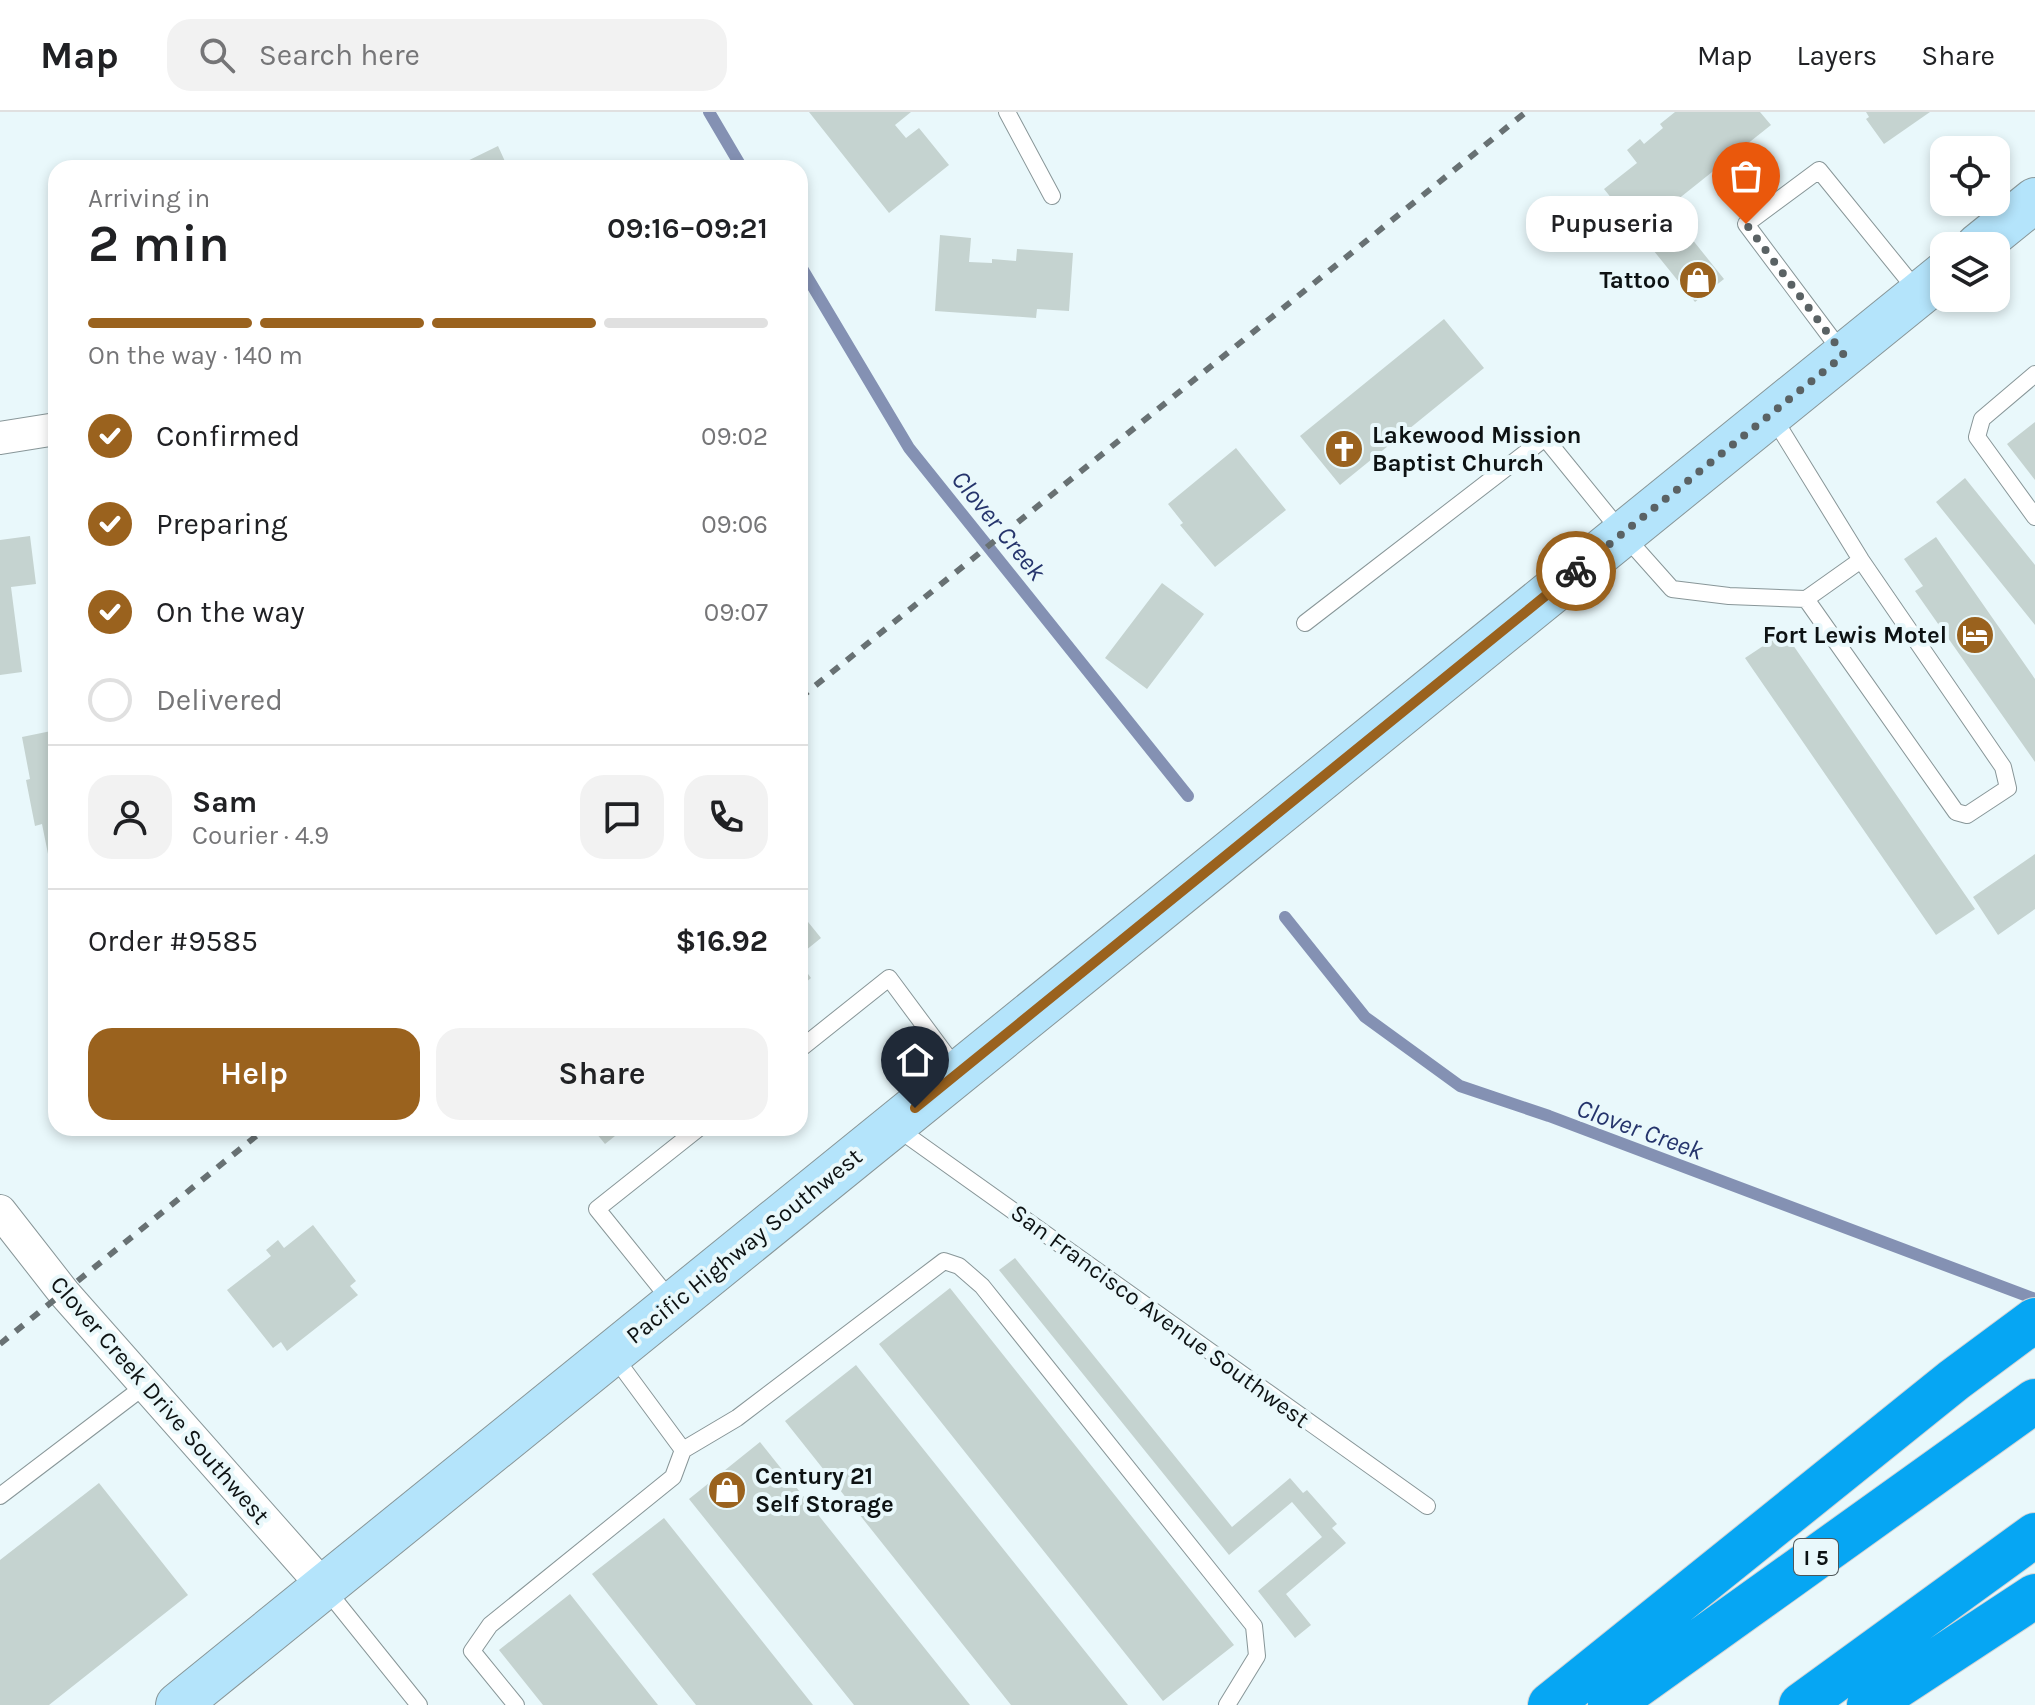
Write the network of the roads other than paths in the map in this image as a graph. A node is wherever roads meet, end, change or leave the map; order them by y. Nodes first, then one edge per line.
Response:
1 (1007, 112) edge
2 (1052, 196) dead end
3 (2035, 200) edge
4 (1995, 232) edge
5 (1930, 282) edge
6 (1930, 286) edge
7 (1844, 355) junction
8 (2035, 374) edge
9 (1771, 414) junction
10 (48, 430) edge
11 (0, 438) edge
12 (2035, 517) edge
13 (1623, 534) junction
14 (1861, 560) junction
15 (1806, 599) junction
16 (1305, 623) dead end
17 (808, 1043) edge
18 (959, 1072) junction
19 (893, 1126) junction
20 (689, 1136) edge
21 (0, 1211) edge
22 (673, 1304) junction
23 (2035, 1320) edge
24 (612, 1353) junction
25 (146, 1385) junction
26 (2029, 1405) edge
27 (683, 1450) junction
28 (0, 1496) edge
29 (1427, 1506) dead end
30 (2035, 1535) edge
31 (324, 1587) junction
32 (2035, 1596) edge
33 (178, 1705) edge
34 (419, 1705) edge
35 (516, 1705) edge
36 (1227, 1705) edge
37 (1550, 1705) edge
38 (1610, 1705) edge
39 (1801, 1705) edge
40 (1869, 1705) edge

1 - 2 lane
3 - 4 street
5 - 7 lane
6 - 7 street, Pacific Highway Southwest
7 - 9 street, Pacific Highway Southwest
8 - 12 lane
9 - 13 street, Pacific Highway Southwest
9 - 14 lane
10 - 11 street
13 - 15 lane
13 - 16 lane
13 - 18 street, Pacific Highway Southwest
14 - 15 lane
14 - 15 lane
17 - 18 lane
18 - 19 street, Pacific Highway Southwest
19 - 22 street, Pacific Highway Southwest
19 - 29 lane, San Francisco Avenue Southwest
20 - 22 lane
21 - 25 street, Clover Creek Drive Southwest
22 - 24 street, Pacific Highway Southwest
23 - 37 highway
24 - 27 lane
24 - 31 street, Pacific Highway Southwest
25 - 28 lane
25 - 31 street, Clover Creek Drive Southwest
26 - 38 highway, I 5
27 - 35 lane
27 - 36 lane
30 - 39 highway
31 - 33 street, Pacific Highway Southwest
31 - 34 lane
32 - 40 highway

